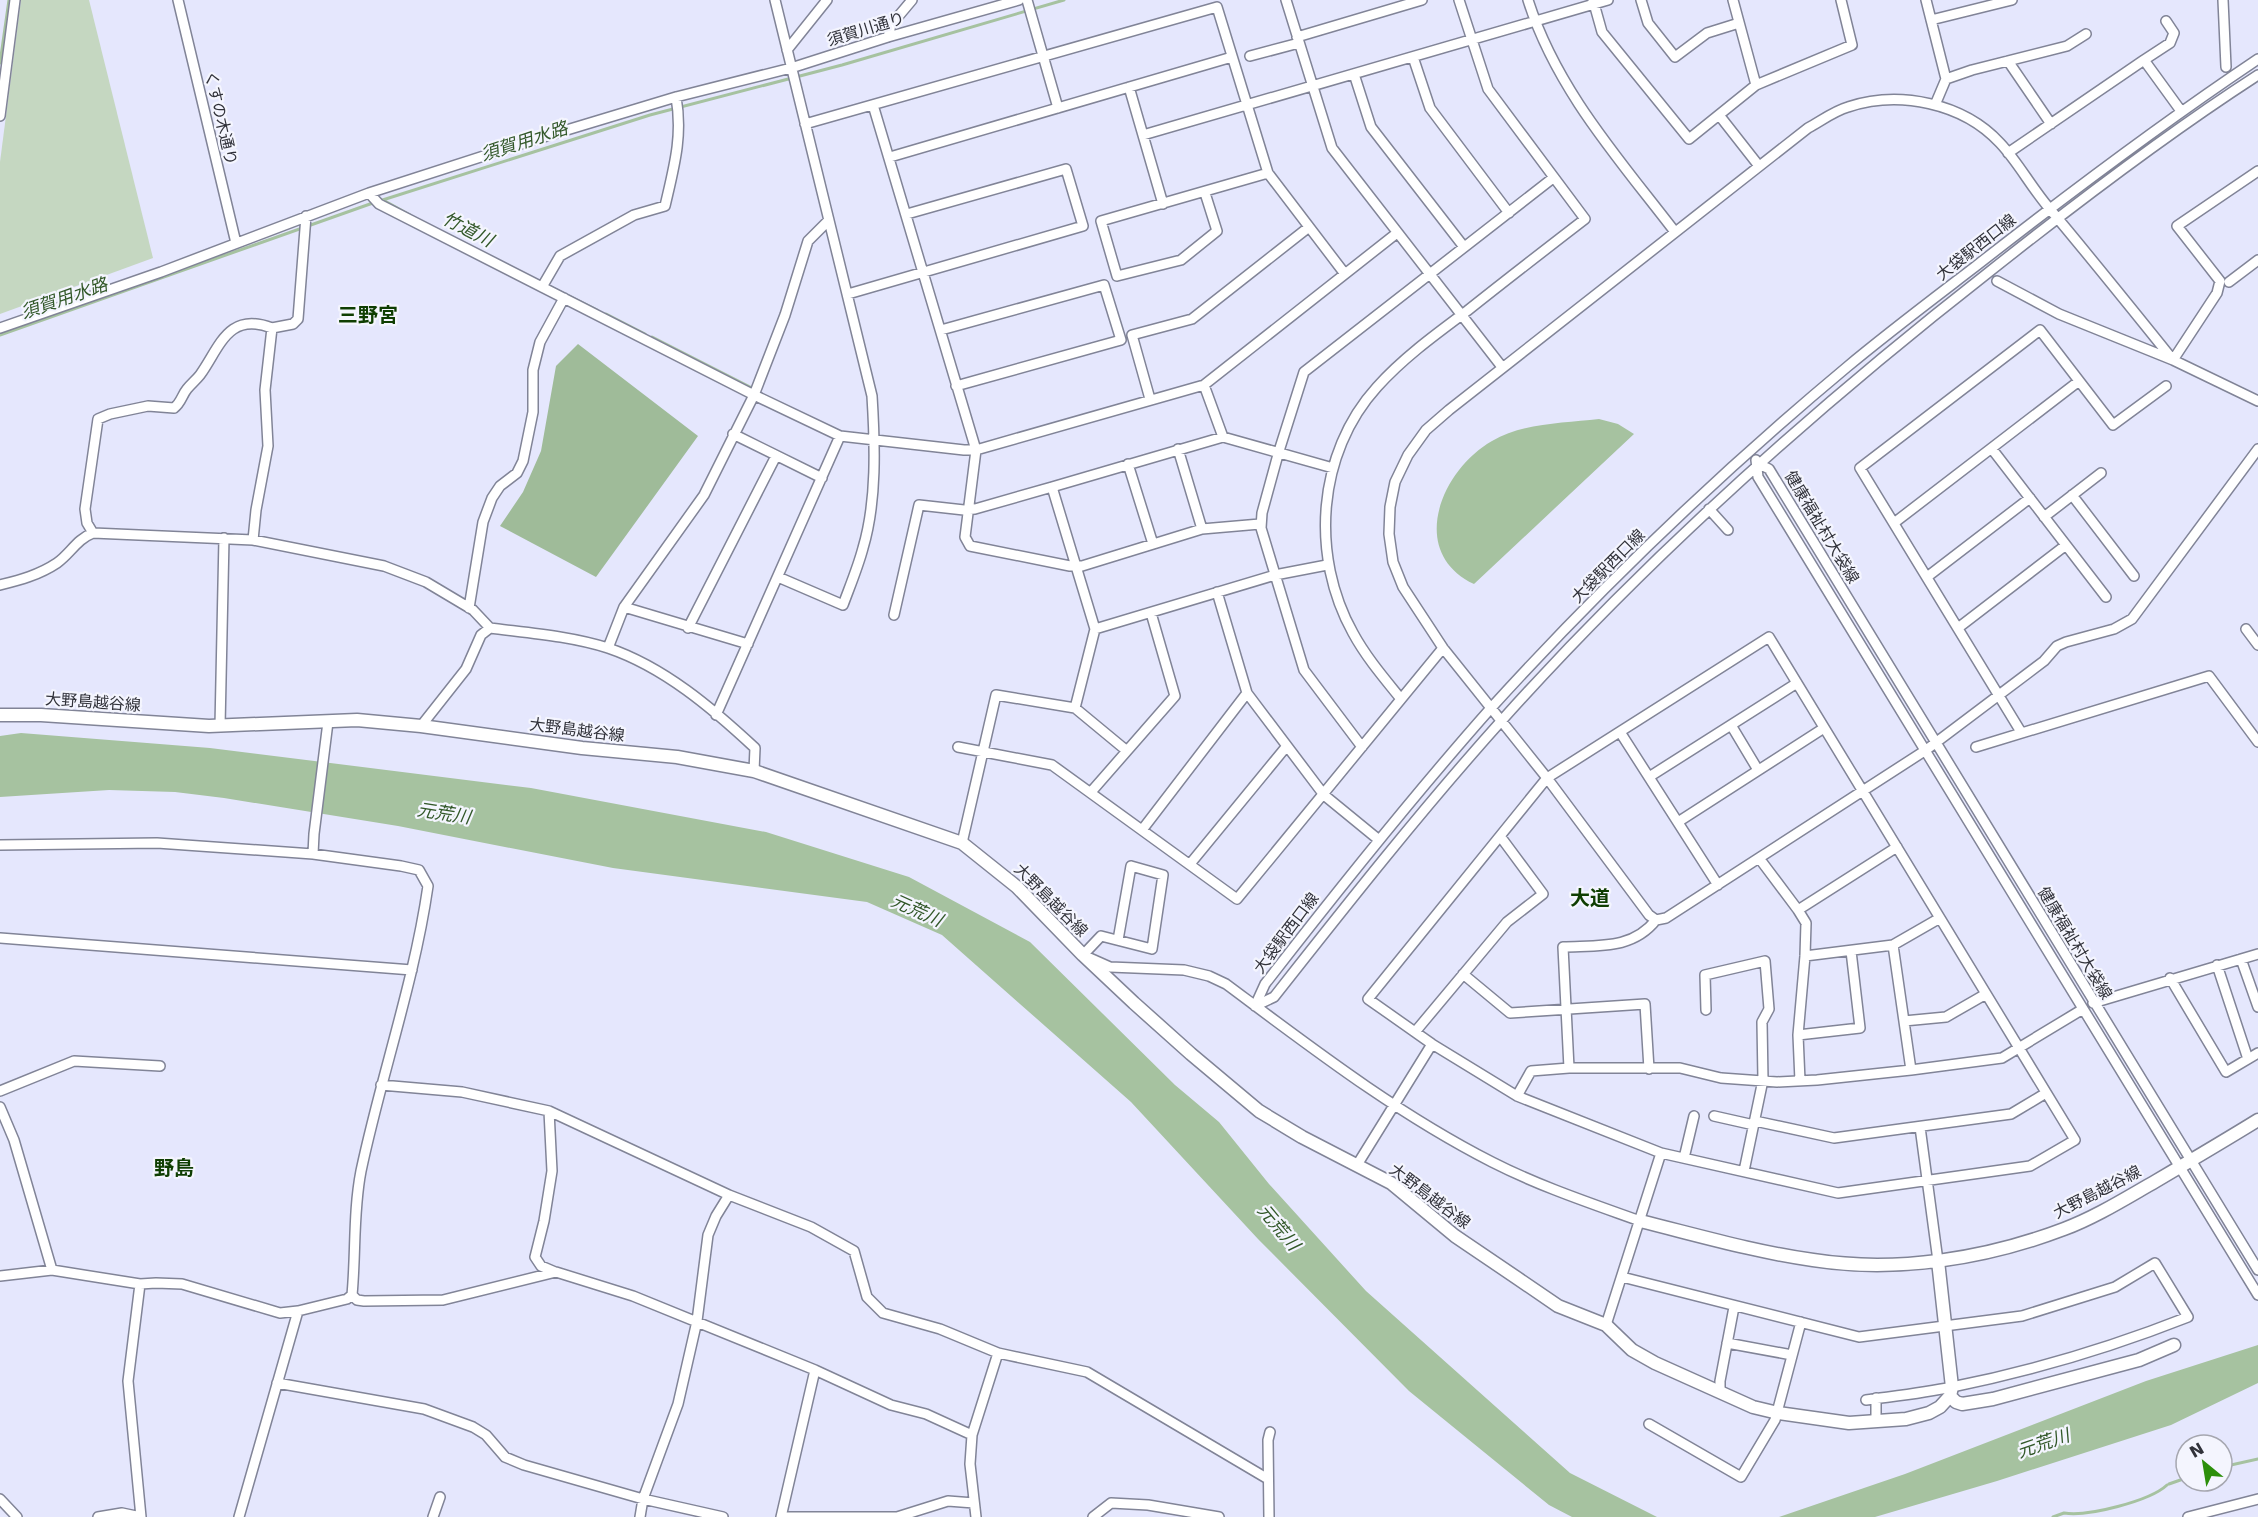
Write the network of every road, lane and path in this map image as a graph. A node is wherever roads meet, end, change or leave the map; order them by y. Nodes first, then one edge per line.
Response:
1 (15, 0) edge
2 (178, 0) edge
3 (774, 0) edge
4 (827, 0) edge
5 (912, 0) edge
6 (1019, 0) edge
7 (1027, 0) edge
8 (1286, 0) edge
9 (1422, 0) edge
10 (1459, 0) edge
11 (1528, 0) edge
12 (1608, 0) edge
13 (1641, 0) edge
14 (1732, 0) edge
15 (1841, 0) edge
16 (1926, 0) edge
17 (2012, 0) edge
18 (2223, 0) edge
19 (1594, 2) edge
20 (1931, 20) junction
21 (2166, 21) dead end
22 (1535, 22) junction
23 (1739, 23) junction
24 (2086, 34) dead end
25 (888, 37) junction
26 (1298, 40) junction
27 (1472, 40) junction
28 (787, 50) junction
29 (1044, 56) junction
30 (1250, 56) dead end
31 (1232, 57) junction
32 (1413, 57) junction
33 (2258, 59) edge
34 (2144, 60) junction
35 (2008, 61) junction
36 (2226, 67) dead end
37 (791, 68) junction
38 (1354, 74) junction
39 (2258, 75) edge
40 (1946, 79) junction
41 (1312, 86) junction
42 (1756, 86) junction
43 (1129, 87) junction
44 (676, 97) junction
45 (873, 105) junction
46 (1247, 105) junction
47 (1935, 105) junction
48 (1058, 108) junction
49 (2181, 111) junction
50 (1719, 115) junction
51 (0, 116) edge
52 (805, 124) junction
53 (2051, 124) junction
54 (1143, 135) junction
55 (2008, 153) junction
56 (890, 157) junction
57 (1759, 166) junction
58 (2258, 171) edge
59 (1268, 173) junction
60 (1553, 178) junction
61 (369, 193) junction
62 (1205, 193) junction
63 (1163, 204) junction
64 (2049, 209) junction
65 (1509, 213) junction
66 (906, 214) junction
67 (306, 216) junction
68 (2058, 218) junction
69 (829, 220) junction
70 (1309, 227) junction
71 (1675, 232) junction
72 (1397, 233) junction
73 (236, 243) junction
74 (1464, 248) junction
75 (2258, 260) edge
76 (923, 273) junction
77 (1345, 274) junction
78 (1430, 274) junction
79 (1997, 281) dead end
80 (2229, 282) dead end
81 (542, 287) junction
82 (848, 294) junction
83 (564, 298) junction
84 (1462, 314) junction
85 (0, 328) edge
86 (272, 328) junction
87 (941, 330) junction
88 (2173, 360) junction
89 (1502, 367) junction
90 (2079, 381) junction
91 (1204, 385) junction
92 (957, 386) junction
93 (2166, 386) dead end
94 (754, 395) junction
95 (1150, 399) junction
96 (2258, 401) edge
97 (733, 434) junction
98 (840, 436) junction
99 (1223, 437) junction
100 (875, 440) junction
101 (1178, 449) junction
102 (1992, 449) junction
103 (2258, 449) edge
104 (976, 450) junction
105 (1279, 451) junction
106 (1750, 451) junction
107 (776, 456) junction
108 (1757, 463) junction
109 (1128, 464) junction
110 (1333, 468) junction
111 (2101, 473) dead end
112 (822, 478) junction
113 (1052, 487) junction
114 (2072, 495) junction
115 (2030, 498) junction
116 (1709, 509) junction
117 (969, 510) junction
118 (2044, 517) junction
119 (1894, 523) junction
120 (1260, 524) junction
121 (1202, 529) junction
122 (1728, 530) dead end
123 (93, 533) junction
124 (224, 538) junction
125 (253, 540) junction
126 (1153, 544) junction
127 (2066, 545) junction
128 (1327, 565) junction
129 (1076, 566) junction
130 (1275, 575) junction
131 (778, 576) junction
132 (2134, 576) dead end
133 (1927, 577) junction
134 (0, 585) edge
135 (1217, 592) junction
136 (2106, 597) dead end
137 (624, 607) junction
138 (469, 608) junction
139 (1151, 613) junction
140 (894, 615) dead end
141 (490, 628) junction
142 (688, 628) junction
143 (1958, 628) junction
144 (1095, 629) junction
145 (2246, 629) dead end
146 (748, 644) junction
147 (2258, 645) edge
148 (608, 648) junction
149 (1443, 648) junction
150 (1797, 683) junction
151 (1247, 693) junction
152 (1999, 696) junction
153 (1401, 699) junction
154 (1075, 708) junction
155 (1491, 708) junction
156 (0, 715) edge
157 (716, 715) junction
158 (1501, 721) junction
159 (328, 722) junction
160 (1731, 725) junction
161 (220, 726) junction
162 (421, 726) junction
163 (1824, 728) junction
164 (1620, 732) junction
165 (2021, 732) junction
166 (2258, 742) edge
167 (1936, 743) junction
168 (958, 747) dead end
169 (1286, 747) junction
170 (1362, 747) junction
171 (1976, 747) dead end
172 (1926, 750) junction
173 (1127, 751) junction
174 (981, 752) junction
175 (1758, 770) junction
176 (754, 771) junction
177 (1649, 777) junction
178 (1547, 778) junction
179 (1090, 792) junction
180 (1863, 792) junction
181 (1324, 795) junction
182 (1678, 822) junction
183 (1142, 830) junction
184 (1500, 836) junction
185 (1379, 840) junction
186 (962, 843) junction
187 (0, 845) edge
188 (1897, 847) junction
189 (313, 854) junction
190 (1759, 858) junction
191 (1190, 864) junction
192 (1718, 885) junction
193 (1798, 910) junction
194 (1940, 918) junction
195 (1656, 920) junction
196 (0, 938) edge
197 (1118, 940) junction
198 (1893, 945) junction
199 (1851, 951) junction
200 (2258, 954) edge
201 (1083, 955) junction
202 (1805, 956) junction
203 (2241, 959) junction
204 (2217, 965) junction
205 (412, 970) junction
206 (1463, 974) junction
207 (2170, 978) junction
208 (1986, 994) junction
209 (2094, 1003) junction
210 (1255, 1006) junction
211 (2258, 1007) edge
212 (2083, 1009) junction
213 (1565, 1010) junction
214 (1706, 1010) dead end
215 (1904, 1021) junction
216 (1415, 1032) junction
217 (1798, 1035) junction
218 (1432, 1044) junction
219 (2019, 1047) junction
220 (2258, 1053) edge
221 (2248, 1059) junction
222 (160, 1066) dead end
223 (1569, 1068) junction
224 (1649, 1069) junction
225 (1911, 1070) junction
226 (1763, 1080) junction
227 (1800, 1081) junction
228 (381, 1085) junction
229 (0, 1091) edge
230 (2046, 1093) junction
231 (1517, 1096) junction
232 (1394, 1106) junction
233 (0, 1107) edge
234 (549, 1111) junction
235 (1694, 1116) dead end
236 (1714, 1116) dead end
237 (2258, 1120) edge
238 (1754, 1123) junction
239 (1920, 1127) junction
240 (1661, 1153) junction
241 (1684, 1158) junction
242 (2192, 1160) junction
243 (1357, 1165) junction
244 (2179, 1167) junction
245 (1744, 1171) junction
246 (1926, 1181) junction
247 (729, 1195) junction
248 (1640, 1221) junction
249 (1938, 1261) junction
250 (52, 1270) junction
251 (2258, 1270) edge
252 (556, 1272) junction
253 (0, 1276) edge
254 (1622, 1277) junction
255 (140, 1284) junction
256 (2256, 1291) edge
257 (352, 1295) junction
258 (1734, 1307) junction
259 (298, 1311) junction
260 (697, 1321) junction
261 (1801, 1322) junction
262 (1606, 1325) junction
263 (1944, 1325) junction
264 (1727, 1343) junction
265 (2174, 1345) dead end
266 (998, 1353) junction
267 (1792, 1355) junction
268 (815, 1370) junction
269 (277, 1383) junction
270 (1951, 1392) junction
271 (1720, 1393) junction
272 (1778, 1413) junction
273 (1876, 1422) junction
274 (1649, 1424) dead end
275 (1270, 1432) dead end
276 (972, 1435) junction
277 (1268, 1479) junction
278 (440, 1497) dead end
279 (0, 1499) edge
280 (643, 1499) junction
281 (2258, 1499) edge
282 (974, 1503) junction
283 (17, 1517) edge
284 (98, 1517) edge
285 (141, 1517) edge
286 (239, 1517) edge
287 (433, 1517) edge
288 (639, 1517) edge
289 (723, 1517) edge
290 (781, 1517) edge
291 (786, 1517) edge
292 (976, 1517) edge
293 (1093, 1517) edge
294 (1219, 1517) edge
295 (1269, 1517) edge
296 (2188, 1517) edge

1 - 51 street
2 - 73 street, くすの木通り
3 - 28 street
4 - 28 street
5 - 25 street
6 - 25 street, 須賀川通り
7 - 29 street
8 - 26 street
9 - 26 street
10 - 27 street
11 - 22 street
12 - 19 street
13 - 23 street
14 - 23 street
15 - 42 street
16 - 20 street
17 - 20 street
18 - 36 street
19 - 22 street
19 - 50 street
20 - 40 street
21 - 34 street
22 - 27 street
22 - 71 street
23 - 42 street
24 - 35 street
25 - 37 street, 須賀川通り
26 - 30 street
26 - 41 street
27 - 32 street
27 - 60 street
28 - 37 street
29 - 31 street
29 - 45 street
29 - 48 street
31 - 43 street
31 - 46 street
32 - 38 street
32 - 65 street
33 - 49 street, 大袋駅西口線
34 - 49 street
34 - 53 street
35 - 40 street
35 - 53 street
37 - 44 street, 須賀川通り
37 - 52 street
38 - 41 street
38 - 74 street
39 - 68 street, 大袋駅西口線
40 - 47 street
41 - 46 street
41 - 72 street
42 - 50 street
43 - 48 street
43 - 54 street
44 - 61 street, 須賀川通り
44 - 81 street
45 - 52 street
45 - 56 street
46 - 54 street
46 - 59 street
47 - 55 street
47 - 57 street
48 - 56 street
49 - 64 street, 大袋駅西口線
50 - 57 street
52 - 69 street
53 - 55 street
54 - 63 street
55 - 64 street
56 - 66 street
57 - 71 street
58 - 88 street
59 - 62 street
59 - 70 street
60 - 65 street
60 - 84 street
61 - 67 street, 須賀川通り
61 - 81 street
62 - 63 street
62 - 63 street
64 - 68 street
64 - 106 street, 大袋駅西口線
65 - 74 street
66 - 76 street
66 - 76 street
67 - 73 street, 須賀川通り
67 - 86 street
68 - 88 street
68 - 108 street, 大袋駅西口線
69 - 82 street
69 - 94 street
70 - 77 street
70 - 95 street
71 - 89 street
72 - 77 street
72 - 78 street
73 - 85 street, 須賀川通り
74 - 78 street
75 - 80 street
76 - 82 street
76 - 87 street
77 - 91 street
78 - 84 street
78 - 105 street
79 - 88 street
81 - 83 street
82 - 100 street
83 - 94 street
83 - 138 street
84 - 89 street
84 - 110 street
86 - 123 street
86 - 125 street
87 - 92 street
87 - 92 street
88 - 96 street
89 - 149 street
90 - 93 street
90 - 102 street
90 - 119 street
91 - 95 street
91 - 99 street
92 - 104 street
94 - 97 street
94 - 98 street
95 - 104 street
97 - 107 street
97 - 137 street
98 - 100 street
98 - 112 street
99 - 101 street
99 - 105 street
100 - 104 street
100 - 131 street
101 - 109 street
101 - 121 street
102 - 115 street
102 - 119 street
103 - 152 street
104 - 117 street
105 - 110 street
105 - 120 street
106 - 108 street
106 - 155 street, 大袋駅西口線
107 - 112 street
107 - 142 street
108 - 116 street, 大袋駅西口線
108 - 167 street, 健康福祉村大袋線
108 - 172 street, 健康福祉村大袋線
109 - 113 street
109 - 126 street
110 - 128 street
111 - 114 street
112 - 131 street
113 - 117 street
113 - 129 street
114 - 118 street
114 - 132 street
115 - 118 street
115 - 133 street
116 - 122 street
116 - 158 street, 大袋駅西口線
117 - 129 street
117 - 140 street
118 - 127 street
119 - 133 street
120 - 121 street
120 - 130 street
121 - 126 street
123 - 124 street
123 - 134 street
124 - 125 street
124 - 161 street
125 - 138 street
126 - 129 street
127 - 136 street
127 - 143 street
128 - 130 street
128 - 153 street
129 - 144 street
130 - 135 street
130 - 170 street
131 - 146 street
133 - 143 street
135 - 139 street
135 - 151 street
137 - 142 street
137 - 148 street
138 - 141 street
139 - 144 street
139 - 173 street
141 - 148 street
141 - 162 street
142 - 146 street
143 - 152 street
144 - 154 street
145 - 147 street
146 - 157 street
148 - 157 street
149 - 153 street
149 - 155 street
150 - 160 street
150 - 163 street
150 - 164 street
151 - 169 street
151 - 183 street
152 - 165 street
152 - 167 street
153 - 170 street
154 - 173 street
154 - 174 street
155 - 158 street
155 - 185 street, 大袋駅西口線
156 - 161 main road, 大野島越谷線
157 - 176 street
158 - 178 street
158 - 210 street, 大袋駅西口線
159 - 161 main road, 大野島越谷線
159 - 162 main road, 大野島越谷線
159 - 189 street
160 - 175 street
160 - 177 street
162 - 176 main road, 大野島越谷線
163 - 175 street
163 - 180 street
164 - 177 street
164 - 178 street
165 - 166 street
165 - 171 street
167 - 172 street
167 - 209 street, 健康福祉村大袋線
168 - 174 street
169 - 181 street
169 - 191 street
170 - 181 street
172 - 180 street
172 - 212 street, 健康福祉村大袋線
173 - 179 street
174 - 179 street
174 - 186 street
175 - 182 street
176 - 186 main road, 大野島越谷線
177 - 182 street
178 - 184 street
178 - 195 street
179 - 183 street
180 - 188 street
180 - 190 street
181 - 185 street
181 - 191 street
182 - 192 street
183 - 191 street
184 - 206 street
184 - 216 street
185 - 210 street, 大袋駅西口線
186 - 201 main road, 大野島越谷線
187 - 189 street
188 - 193 street
188 - 194 street
189 - 205 street
190 - 192 street
190 - 193 street
192 - 195 street
193 - 202 street
194 - 198 street
194 - 208 street
195 - 213 street
196 - 205 street
197 - 197 street
197 - 201 street
198 - 199 street
198 - 215 street
199 - 202 street
199 - 217 street
200 - 203 street
201 - 210 street
201 - 243 main road, 大野島越谷線
202 - 217 street
203 - 204 street
203 - 211 street
204 - 207 street
204 - 221 street
205 - 228 street
206 - 213 street
206 - 216 street
207 - 209 street
207 - 221 street
208 - 215 street
208 - 219 street
209 - 242 street, 健康福祉村大袋線
210 - 232 street
212 - 219 street
212 - 244 street, 健康福祉村大袋線
213 - 223 street
213 - 224 street
214 - 226 street
215 - 225 street
216 - 218 street
217 - 227 street
218 - 231 street
218 - 232 street
219 - 225 street
219 - 230 street
220 - 221 street
222 - 229 street
223 - 224 street
223 - 231 street
224 - 226 street
225 - 227 street
226 - 227 street
226 - 238 street
228 - 234 street
228 - 257 street
230 - 239 street
230 - 246 street
231 - 240 street
232 - 243 street
232 - 248 street
233 - 250 street
234 - 247 street
234 - 252 street
235 - 241 street
236 - 238 street
237 - 242 main road, 大野島越谷線
238 - 239 street
238 - 245 street
239 - 246 street
240 - 241 street
240 - 248 street
241 - 245 street
242 - 244 main road, 大野島越谷線
242 - 251 street, 健康福祉村大袋線
243 - 262 main road, 大野島越谷線
244 - 249 main road, 大野島越谷線
244 - 256 street, 健康福祉村大袋線
245 - 246 street
246 - 249 street
247 - 260 street
247 - 266 street
248 - 249 main road, 大野島越谷線
248 - 254 street
249 - 263 main road
250 - 253 street
250 - 255 street
252 - 257 street
252 - 260 street
254 - 258 street
254 - 262 street
255 - 259 street
255 - 285 street
257 - 259 street
258 - 261 street
258 - 264 street
259 - 269 street
260 - 268 street
260 - 280 street
261 - 263 street
261 - 267 street
262 - 271 main road, 大野島越谷線
263 - 270 main road
263 - 270 street
264 - 267 street
264 - 271 street
265 - 270 main road
266 - 276 street
266 - 277 street
267 - 272 street
268 - 276 street
268 - 290 street
269 - 280 street
269 - 286 street
270 - 273 main road, 大野島越谷線
270 - 273 street
271 - 272 main road, 大野島越谷線
272 - 273 main road, 大野島越谷線
272 - 274 street
275 - 277 street
276 - 282 street
277 - 295 street
278 - 287 street
279 - 283 street
280 - 288 street
280 - 289 street
281 - 296 street
282 - 291 street
282 - 292 street
284 - 285 street
293 - 294 street

